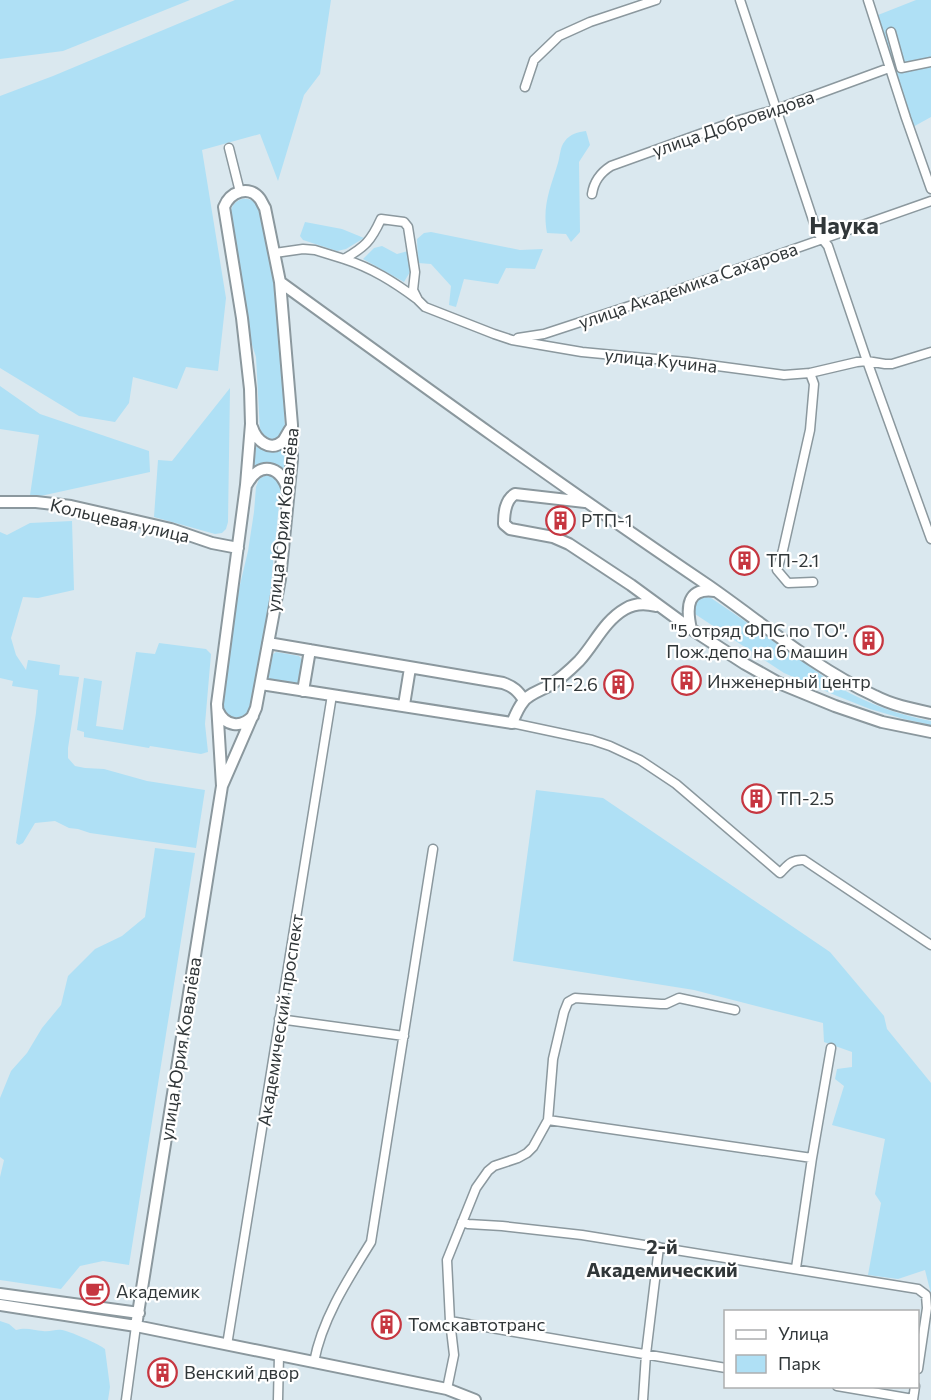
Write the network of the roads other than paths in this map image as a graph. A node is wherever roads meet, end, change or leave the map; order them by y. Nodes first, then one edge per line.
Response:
1 (656, 0) edge
2 (740, 0) edge
3 (868, 0) edge
4 (891, 32) dead end
5 (931, 62) edge
6 (889, 68) junction
7 (525, 87) dead end
8 (777, 109) junction
9 (229, 148) dead end
10 (931, 189) edge
11 (240, 192) junction
12 (592, 194) dead end
13 (931, 201) edge
14 (822, 239) junction
15 (275, 253) junction
16 (344, 260) junction
17 (280, 282) junction
18 (418, 300) junction
19 (544, 334) junction
20 (512, 340) junction
21 (541, 345) junction
22 (931, 352) edge
23 (867, 361) junction
24 (810, 372) junction
25 (251, 424) junction
26 (292, 425) junction
27 (246, 485) junction
28 (288, 490) junction
29 (0, 502) edge
30 (585, 502) junction
31 (931, 539) edge
32 (238, 548) junction
33 (813, 582) dead end
34 (716, 591) junction
35 (665, 610) junction
36 (691, 628) junction
37 (268, 643) junction
38 (310, 650) junction
39 (410, 668) junction
40 (261, 684) junction
41 (303, 691) junction
42 (332, 695) junction
43 (524, 700) junction
44 (217, 704) junction
45 (404, 705) junction
46 (931, 713) edge
47 (254, 715) junction
48 (512, 723) junction
49 (931, 732) edge
50 (222, 786) junction
51 (433, 849) dead end
52 (931, 945) edge
53 (735, 1010) dead end
54 (279, 1018) junction
55 (404, 1036) junction
56 (831, 1048) dead end
57 (548, 1120) junction
58 (812, 1158) junction
59 (462, 1222) junction
60 (659, 1247) junction
61 (796, 1268) junction
62 (0, 1294) edge
63 (0, 1305) edge
64 (139, 1313) junction
65 (450, 1321) junction
66 (136, 1326) junction
67 (227, 1345) junction
68 (646, 1354) junction
69 (279, 1355) junction
70 (314, 1362) junction
71 (919, 1362) edge
72 (724, 1368) edge
73 (848, 1388) edge
74 (447, 1389) junction
75 (126, 1400) edge
76 (278, 1400) edge
77 (476, 1400) edge
78 (643, 1400) edge
79 (913, 1400) edge

1 - 7 street
2 - 8 street
3 - 6 street
4 - 5 street
6 - 8 street, улица Добровидова
6 - 10 street
8 - 12 street, улица Добровидова
8 - 14 street
9 - 11 street
11 - 15 street, улица Юрия Ковалёва
11 - 25 street, улица Юрия Ковалёва
13 - 14 street, улица Академика Сахарова
14 - 19 street, улица Академика Сахарова
14 - 23 street
15 - 16 street, улица Кучина
15 - 17 street, улица Юрия Ковалёва
16 - 18 street, улица Кучина
16 - 18 street
17 - 26 street, улица Юрия Ковалёва
17 - 30 street
18 - 20 street, улица Кучина
19 - 20 street, улица Академика Сахарова
19 - 21 street
20 - 21 street, улица Кучина
21 - 24 street, улица Кучина
22 - 23 street, улица Кучина
23 - 24 street, улица Кучина
23 - 31 street
24 - 33 street
25 - 26 street
25 - 27 street, улица Юрия Ковалёва
26 - 28 street, улица Юрия Ковалёва
27 - 28 street
27 - 32 street, улица Юрия Ковалёва
28 - 37 street, улица Юрия Ковалёва
29 - 32 street, Кольцевая улица
30 - 34 street
30 - 35 street
32 - 44 street, улица Юрия Ковалёва
34 - 36 street
34 - 46 street
35 - 36 street
35 - 43 street
36 - 49 street
37 - 38 street
37 - 40 street, улица Юрия Ковалёва
38 - 39 street
38 - 41 street
39 - 43 street
39 - 45 street
40 - 41 street
40 - 47 street, улица Юрия Ковалёва
41 - 42 street
42 - 45 street
42 - 54 street, Академический проспект
43 - 48 street
44 - 47 street
44 - 50 street, улица Юрия Ковалёва
45 - 48 street
47 - 50 street, улица Юрия Ковалёва
48 - 52 street
50 - 64 street, улица Юрия Ковалёва
51 - 55 street
53 - 57 street
54 - 55 street
54 - 67 street, Академический проспект
55 - 70 street
56 - 58 street
57 - 58 street
57 - 59 street
58 - 61 street
59 - 60 street
59 - 65 street
60 - 61 street
60 - 68 street
61 - 71 street
62 - 64 street
63 - 66 street
64 - 66 street
65 - 68 street
65 - 74 street
66 - 67 street
66 - 75 street
67 - 69 street
68 - 72 street
68 - 78 street
69 - 70 street
69 - 76 street
70 - 74 street
73 - 79 street
74 - 77 street

